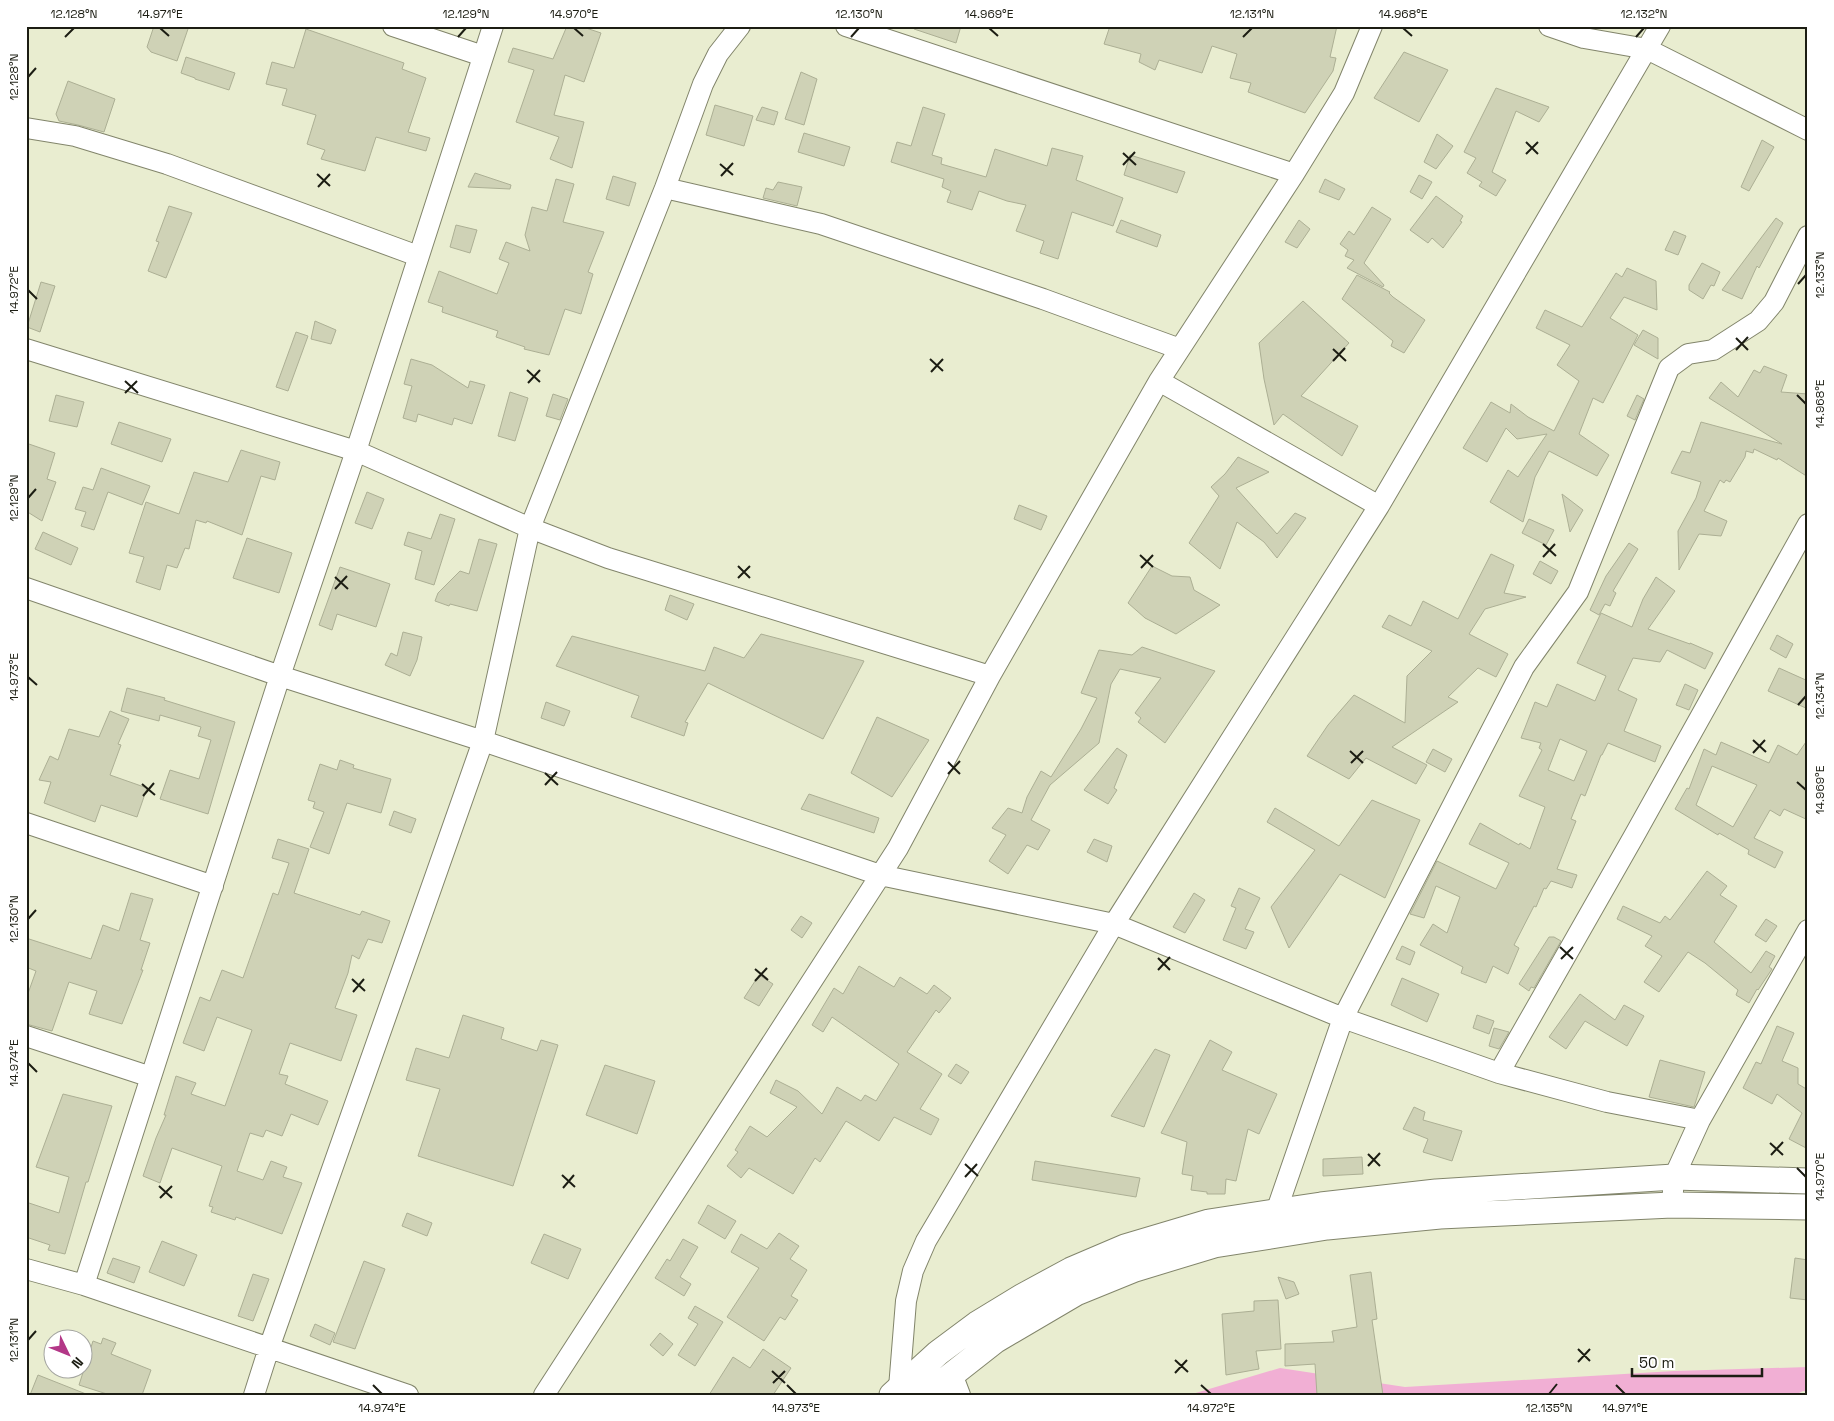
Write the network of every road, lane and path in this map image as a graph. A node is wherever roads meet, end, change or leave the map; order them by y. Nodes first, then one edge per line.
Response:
1 (394, 26) edge
2 (493, 26) edge
3 (740, 26) edge
4 (846, 26) edge
5 (1372, 26) edge
6 (1548, 26) edge
7 (1660, 26) edge
8 (1646, 49) junction
9 (483, 56) junction
10 (26, 128) edge
11 (1808, 130) edge
12 (1294, 174) junction
13 (665, 188) junction
14 (1808, 236) edge
15 (418, 256) junction
16 (1180, 348) junction
17 (26, 349) edge
18 (1159, 381) junction
19 (356, 451) junction
20 (1379, 506) junction
21 (1808, 524) edge
22 (530, 528) junction
23 (26, 588) edge
24 (280, 676) junction
25 (990, 676) junction
26 (483, 741) junction
27 (26, 824) edge
28 (880, 875) junction
29 (213, 886) junction
30 (1114, 924) junction
31 (1808, 930) edge
32 (1343, 1018) junction
33 (26, 1036) edge
34 (1499, 1073) junction
35 (151, 1076) junction
36 (1700, 1120) junction
37 (1674, 1177) junction
38 (1808, 1181) edge
39 (1672, 1205) junction
40 (1808, 1207) edge
41 (1276, 1212) junction
42 (26, 1269) edge
43 (84, 1285) junction
44 (270, 1348) junction
45 (956, 1384) edge
46 (899, 1392) edge
47 (254, 1395) edge
48 (408, 1395) edge
49 (544, 1395) edge
50 (926, 1395) edge

1 - 9 street
2 - 9 street
3 - 13 street
4 - 12 street
5 - 12 street
6 - 8 street
7 - 8 street
8 - 11 street
8 - 20 street
9 - 15 street
10 - 15 street
12 - 16 street
13 - 16 street
13 - 22 street
14 - 32 street
15 - 19 street
16 - 18 street
17 - 19 street
18 - 20 street
18 - 25 street
19 - 22 street
19 - 24 street
20 - 30 street
21 - 34 street
22 - 25 street
22 - 26 street
23 - 24 street
24 - 26 street
24 - 29 street
25 - 28 street
26 - 28 street
26 - 44 street
27 - 29 street
28 - 30 street
28 - 49 street
29 - 35 street
30 - 32 street
30 - 46 street
31 - 36 street
32 - 34 street
32 - 41 street
33 - 35 street
34 - 36 street
35 - 43 street
36 - 37 street
37 - 38 street
37 - 39 street
37 - 41 street
39 - 40 street
39 - 45 street
41 - 46 street
42 - 43 street
43 - 44 street
44 - 47 street
44 - 48 street
45 - 50 street

